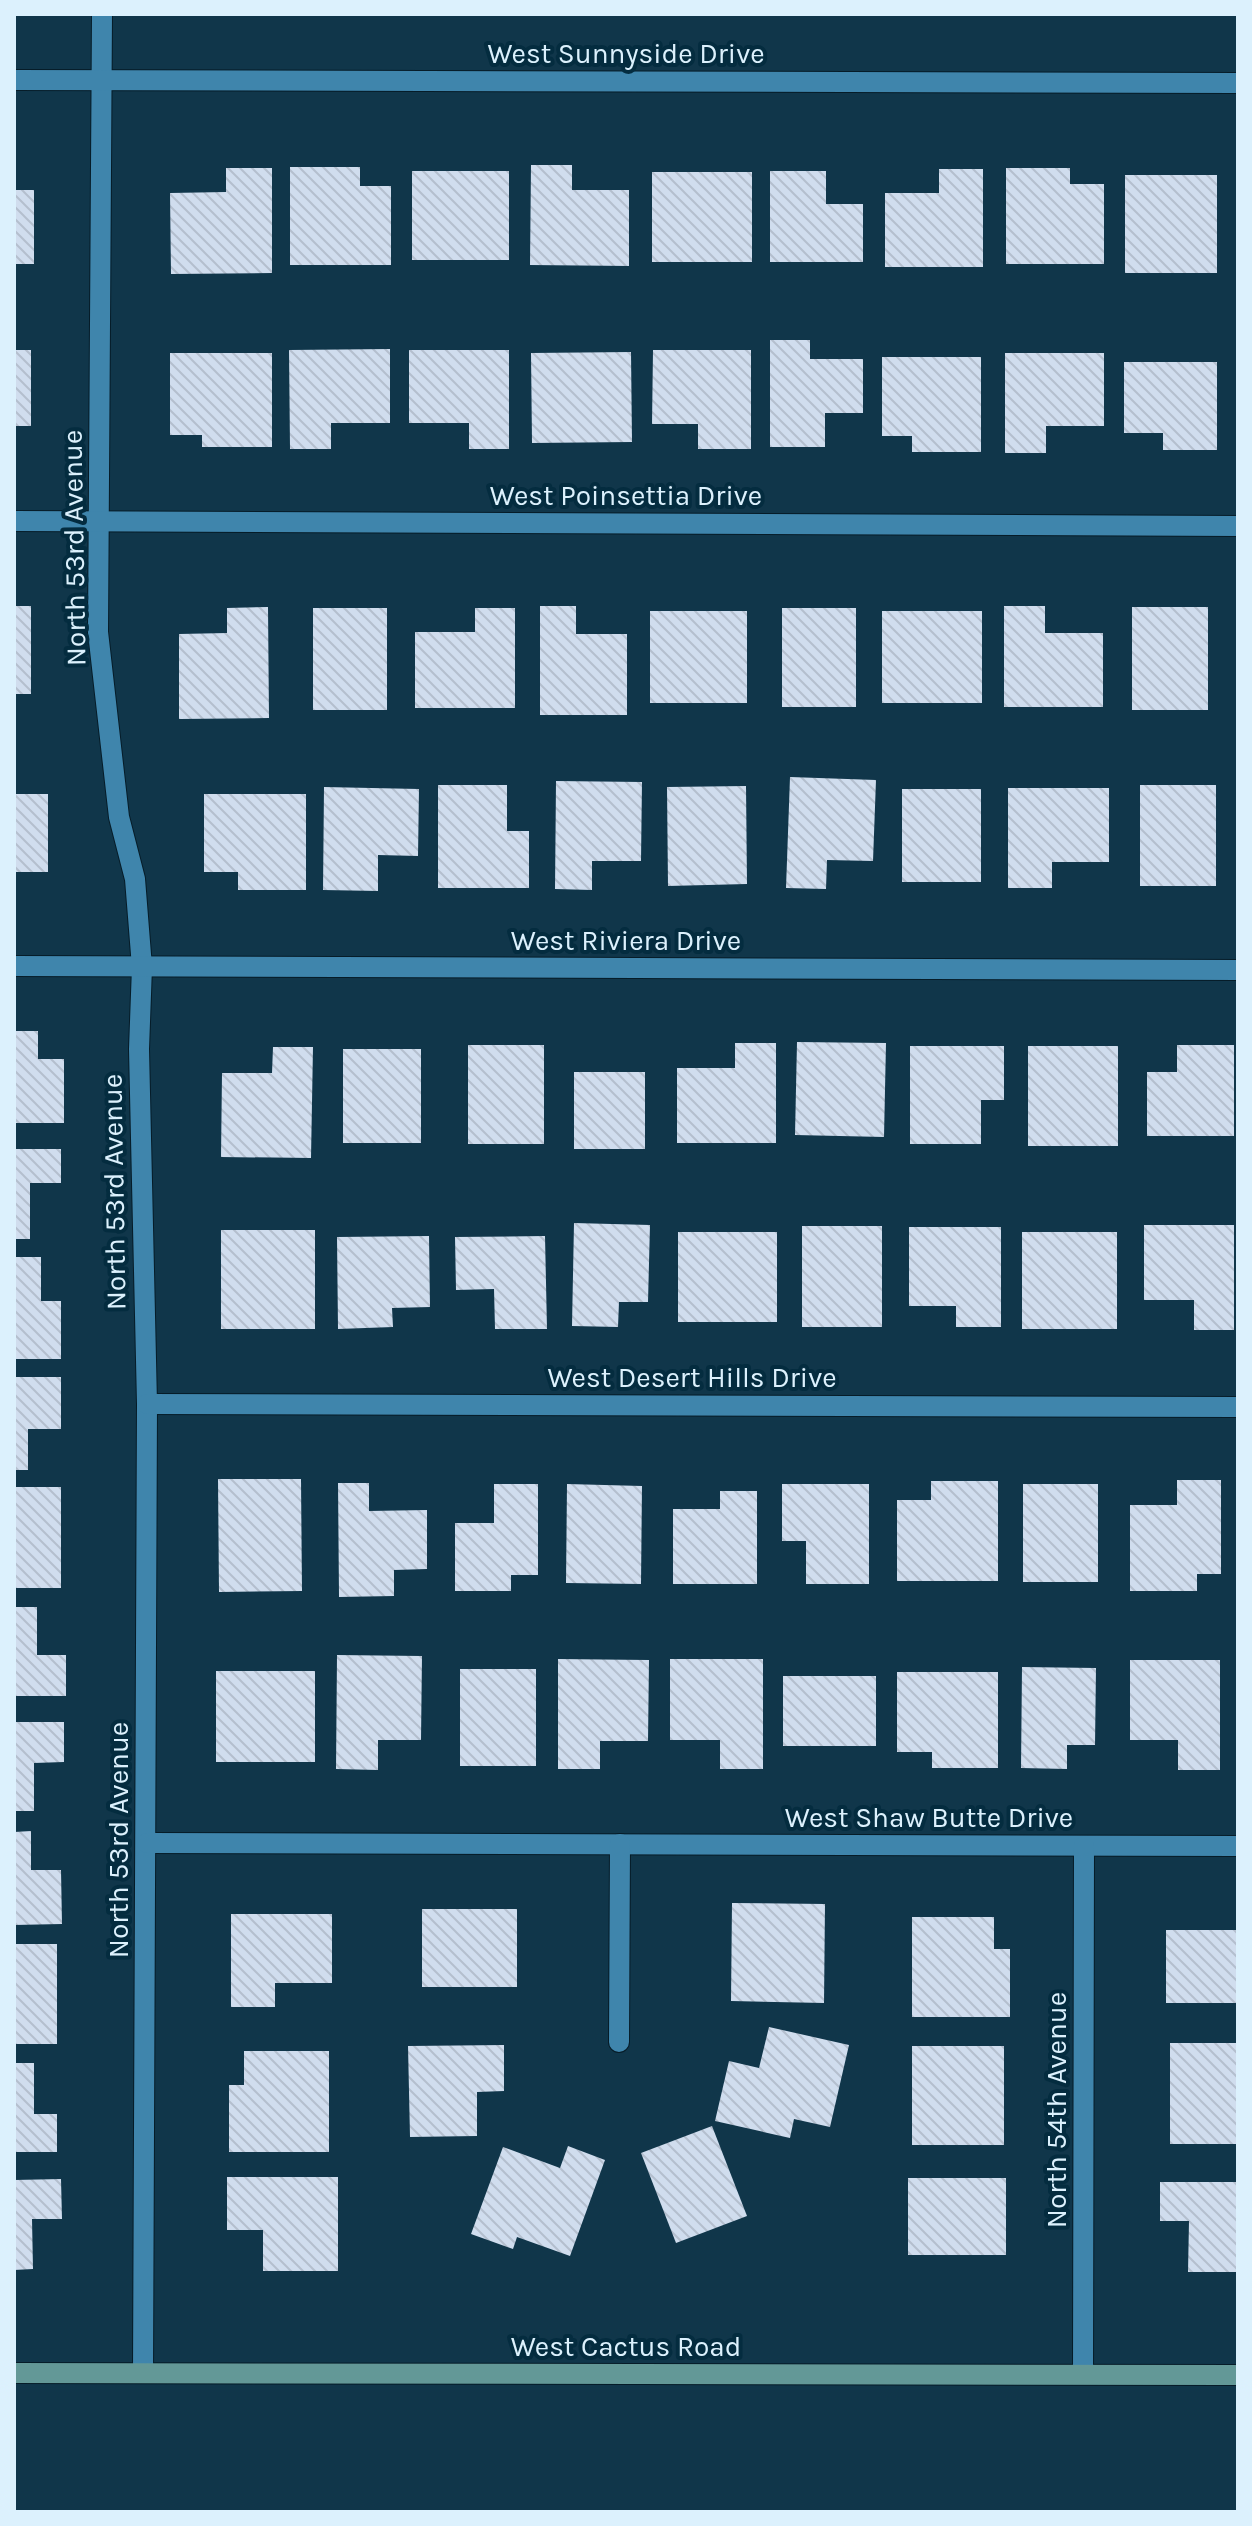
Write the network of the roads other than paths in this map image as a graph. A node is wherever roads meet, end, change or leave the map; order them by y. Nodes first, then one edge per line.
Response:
1 (102, 14) edge
2 (14, 80) edge
3 (101, 80) junction
4 (1238, 83) edge
5 (14, 521) edge
6 (101, 521) junction
7 (1238, 526) edge
8 (14, 966) edge
9 (142, 967) junction
10 (1238, 970) edge
11 (147, 1404) junction
12 (1238, 1407) edge
13 (147, 1843) junction
14 (620, 1844) junction
15 (1084, 1846) junction
16 (1238, 1846) edge
17 (619, 2042) dead end
18 (14, 2373) edge
19 (143, 2373) junction
20 (1083, 2374) junction
21 (1238, 2375) edge

1 - 3 street, North 53rd Avenue
2 - 3 street, West Sunnyside Drive
3 - 4 street, West Sunnyside Drive
3 - 6 street, North 53rd Avenue
5 - 6 street, West Poinsettia Drive
6 - 7 street, West Poinsettia Drive
6 - 9 street, North 53rd Avenue
8 - 9 street, West Riviera Drive
9 - 10 street, West Riviera Drive
9 - 11 street, North 53rd Avenue
11 - 12 street, West Desert Hills Drive
11 - 13 street, North 53rd Avenue
13 - 14 street, West Shaw Butte Drive
13 - 19 street, North 53rd Avenue
14 - 15 street, West Shaw Butte Drive
14 - 17 street
15 - 16 street, West Shaw Butte Drive
15 - 20 street, North 54th Avenue
18 - 19 main road, West Cactus Road
19 - 20 main road, West Cactus Road
20 - 21 main road, West Cactus Road

